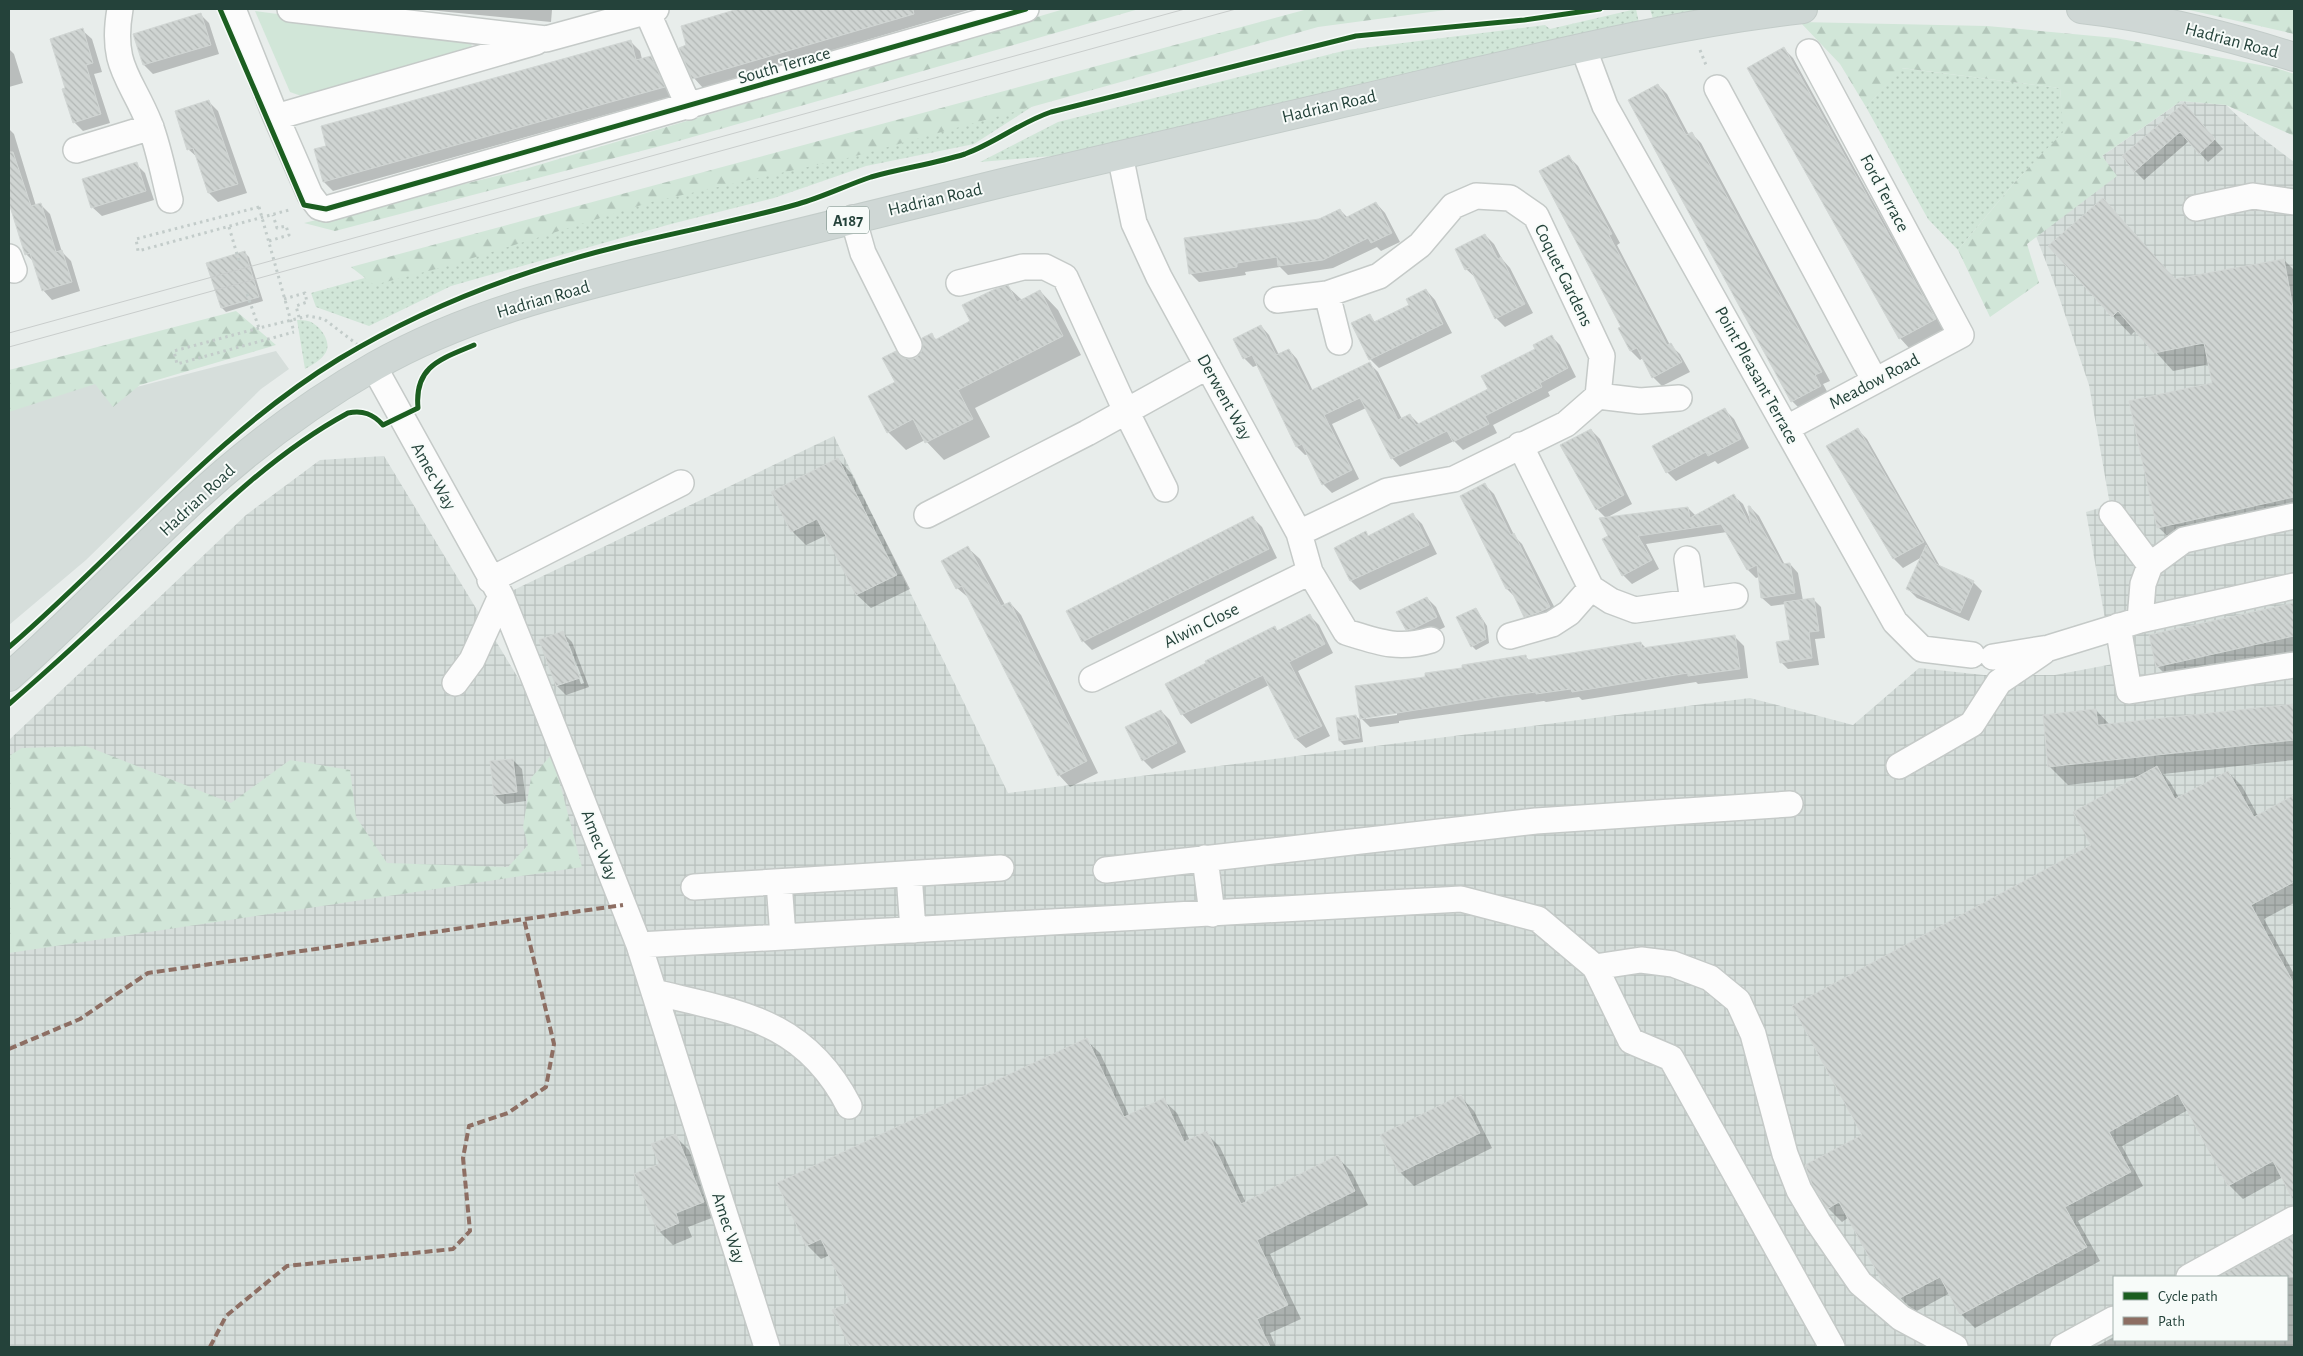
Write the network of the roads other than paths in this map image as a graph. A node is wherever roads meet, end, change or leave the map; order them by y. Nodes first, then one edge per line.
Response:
1 (120, 9) edge
2 (233, 9) edge
3 (290, 9) edge
4 (1803, 9) edge
5 (2081, 9) edge
6 (650, 10) edge
7 (1012, 11) edge
8 (546, 39) junction
9 (1583, 47) junction
10 (1809, 52) dead end
11 (2294, 57) edge
12 (1717, 88) road end
13 (689, 107) junction
14 (276, 117) junction
15 (151, 127) junction
16 (76, 150) dead end
17 (1120, 155) junction
18 (170, 200) dead end
19 (2294, 202) edge
20 (2196, 208) dead end
21 (853, 218) junction
22 (959, 283) dead end
23 (1327, 294) junction
24 (1277, 300) dead end
25 (1961, 335) joint
26 (1339, 342) dead end
27 (909, 345) dead end
28 (364, 352) junction
29 (1208, 366) junction
30 (1875, 381) junction
31 (1598, 396) junction
32 (1679, 398) dead end
33 (1126, 411) junction
34 (1787, 428) junction
35 (1520, 445) junction
36 (681, 483) dead end
37 (1165, 489) dead end
38 (2112, 514) dead end
39 (927, 515) dead end
40 (2294, 516) edge
41 (1299, 533) junction
42 (1686, 559) dead end
43 (2150, 565) junction
44 (1310, 572) junction
45 (2294, 586) edge
46 (496, 588) junction
47 (1590, 588) junction
48 (1735, 596) dead end
49 (1693, 602) junction
50 (2129, 623) junction
51 (1510, 636) dead end
52 (1431, 640) dead end
53 (2049, 648) junction
54 (2294, 665) edge
55 (9, 678) edge
56 (1092, 679) dead end
57 (455, 683) dead end
58 (1899, 766) dead end
59 (1790, 804) dead end
60 (1205, 858) junction
61 (1001, 868) dead end
62 (1106, 870) dead end
63 (909, 874) junction
64 (779, 882) junction
65 (694, 887) dead end
66 (1212, 914) junction
67 (913, 930) junction
68 (783, 937) junction
69 (639, 945) junction
70 (1595, 967) junction
71 (654, 992) junction
72 (849, 1106) dead end
73 (2294, 1219) edge
74 (2192, 1276) edge
75 (2113, 1320) edge
76 (767, 1347) edge
77 (1832, 1347) edge
78 (1955, 1347) edge
79 (2063, 1347) edge

1 - 15 street
2 - 14 street
3 - 8 street
4 - 9 main road, Hadrian Road / A187
5 - 11 main road, Hadrian Road
6 - 8 street
6 - 13 street
7 - 13 street, South Terrace
8 - 14 street
9 - 17 main road, Hadrian Road / A187
9 - 34 street, Point Pleasant Terrace
10 - 25 street, Ford Terrace
12 - 30 street
13 - 14 street, South Terrace
15 - 16 street
15 - 18 street
17 - 21 main road, Hadrian Road / A187
17 - 29 street, Derwent Way
19 - 20 street
21 - 27 street
21 - 28 main road, Hadrian Road / A187
22 - 33 street
23 - 24 street, Coquet Gardens
23 - 26 street
23 - 31 street, Coquet Gardens
25 - 30 street, Meadow Road
28 - 46 street, Amec Way
28 - 55 main road, Hadrian Road / A187
29 - 33 street
29 - 41 street, Derwent Way
30 - 34 street, Meadow Road
31 - 32 street
31 - 35 street
33 - 37 street
33 - 39 street
34 - 53 street, Point Pleasant Terrace
35 - 41 street
35 - 47 street
36 - 46 street
38 - 43 street
40 - 43 street
41 - 44 street, Derwent Way
42 - 49 street
43 - 50 street
44 - 52 street, Derwent Way
44 - 56 street, Alwin Close
45 - 50 street
46 - 57 street
46 - 69 street, Amec Way
47 - 49 street
47 - 51 street
48 - 49 street
50 - 53 street
50 - 54 street
53 - 58 street
59 - 60 street
60 - 62 street
60 - 66 street
61 - 63 street
63 - 64 street
63 - 67 street
64 - 65 street
64 - 68 street
66 - 67 street
66 - 70 street
67 - 68 street
68 - 69 street
69 - 71 street, Amec Way
70 - 77 street
70 - 78 street
71 - 72 street
71 - 76 street, Amec Way
73 - 74 street
75 - 79 street

